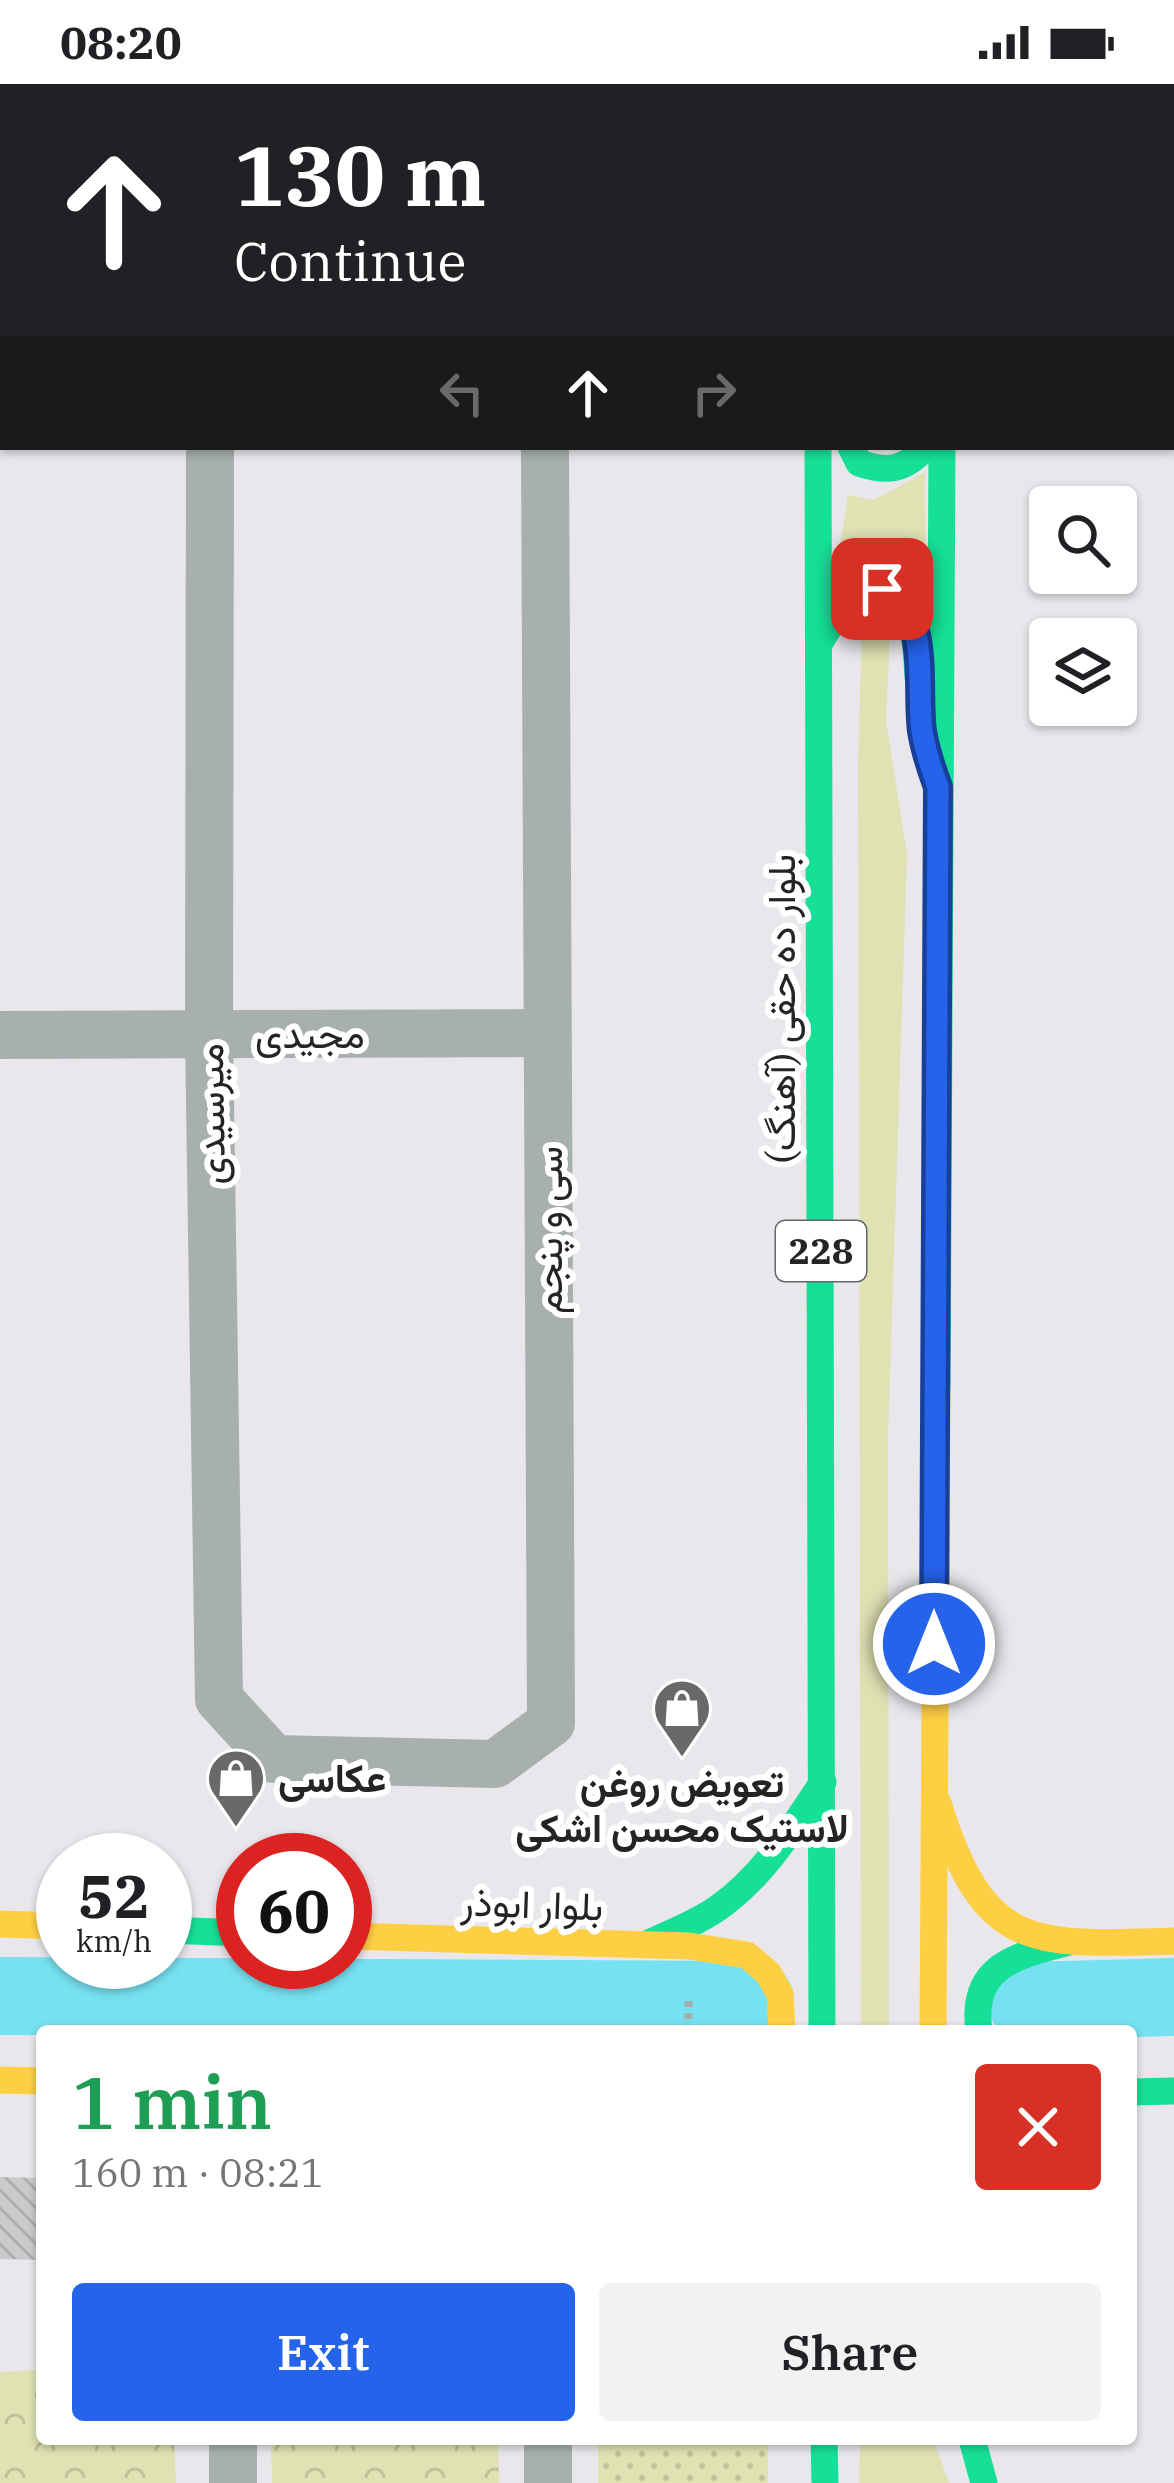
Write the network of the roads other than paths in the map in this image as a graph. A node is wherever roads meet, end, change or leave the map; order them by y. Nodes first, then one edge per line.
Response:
1 (209, 450) edge
2 (545, 450) edge
3 (818, 450) edge
4 (852, 450) edge
5 (922, 450) edge
6 (942, 450) edge
7 (819, 644) junction
8 (938, 787) junction
9 (209, 1034) junction
10 (547, 1034) junction
11 (0, 1035) edge
12 (274, 1759) joint
13 (823, 1782) junction
14 (934, 1787) junction
15 (0, 1924) edge
16 (36, 1925) edge
17 (372, 1937) edge
18 (1174, 1941) edge
19 (1066, 1943) junction
20 (641, 1947) junction
21 (782, 2025) edge
22 (822, 2025) edge
23 (933, 2025) edge
24 (977, 2025) edge
25 (0, 2080) edge
26 (36, 2081) edge
27 (1137, 2092) edge
28 (1174, 2092) edge
29 (233, 2445) edge
30 (548, 2445) edge
31 (824, 2445) edge
32 (974, 2445) edge
33 (232, 2483) edge
34 (548, 2483) edge
35 (824, 2483) edge
36 (984, 2483) edge

1 - 9 street, میرسیدی
2 - 10 street, سی و پنجم
3 - 7 main road, بلوار ده حقی (آهنگ) / 228
4 - 5 main road
6 - 8 main road
7 - 8 main road
7 - 13 main road, بلوار ده حقی (آهنگ) / 228
8 - 14 main road
9 - 10 street, مجیدی
9 - 11 street, مجیدی
9 - 12 street, میرسیدی
10 - 12 street, سی و پنجم
13 - 20 main road
13 - 22 main road, بلوار ده حقی (آهنگ) / 228
14 - 19 main road
14 - 23 main road
15 - 16 main road
17 - 20 main road, بلوار ابوذر
18 - 19 main road
19 - 24 main road
20 - 21 main road, بلوار ابوذر
25 - 26 main road
27 - 28 main road
29 - 33 street
30 - 34 street
31 - 35 main road
32 - 36 main road

